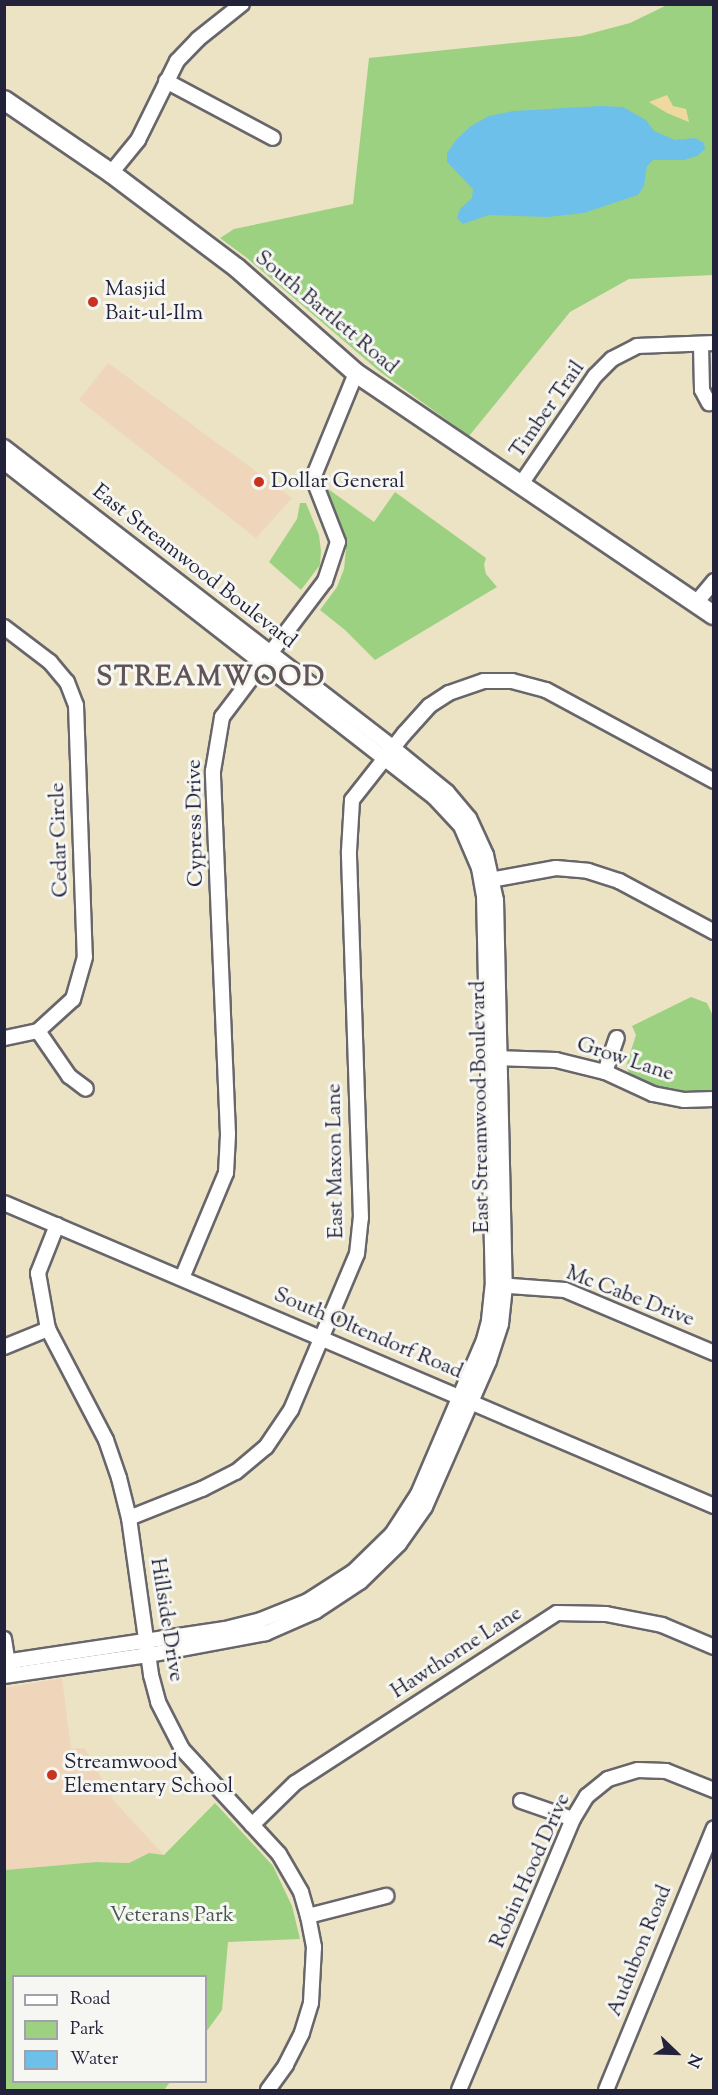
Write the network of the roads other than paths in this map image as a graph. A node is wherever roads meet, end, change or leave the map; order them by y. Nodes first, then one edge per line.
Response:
1 (242, 4) edge
2 (166, 81) junction
3 (4, 100) edge
4 (273, 138) dead end
5 (111, 173) junction
6 (707, 344) edge
7 (357, 373) junction
8 (710, 403) dead end
9 (4, 447) edge
10 (4, 462) edge
11 (521, 484) junction
12 (714, 582) edge
13 (695, 604) junction
14 (714, 615) edge
15 (4, 627) edge
16 (267, 658) junction
17 (389, 753) junction
18 (714, 781) edge
19 (488, 881) junction
20 (714, 932) edge
21 (38, 1031) junction
22 (4, 1038) edge
23 (617, 1038) dead end
24 (495, 1058) junction
25 (605, 1072) junction
26 (86, 1089) dead end
27 (714, 1099) edge
28 (4, 1203) edge
29 (57, 1225) junction
30 (182, 1278) junction
31 (499, 1285) junction
32 (48, 1329) junction
33 (322, 1337) junction
34 (4, 1347) edge
35 (714, 1353) edge
36 (467, 1400) junction
37 (714, 1506) edge
38 (129, 1518) junction
39 (4, 1639) edge
40 (146, 1639) junction
41 (714, 1647) edge
42 (148, 1655) junction
43 (7, 1669) edge
44 (714, 1790) edge
45 (520, 1802) dead end
46 (573, 1819) junction
47 (252, 1825) junction
48 (714, 1828) edge
49 (386, 1896) dead end
50 (308, 1916) junction
51 (268, 2091) edge
52 (459, 2091) edge
53 (606, 2091) edge

1 - 2 street
2 - 4 street
2 - 5 street
3 - 5 main road, South Bartlett Road
5 - 7 main road, South Bartlett Road
6 - 8 street
6 - 11 street, Timber Trail
7 - 11 main road, South Bartlett Road
7 - 16 street, Cypress Drive
9 - 16 street, East Streamwood Boulevard
10 - 16 street, East Streamwood Boulevard
11 - 13 main road, South Bartlett Road
12 - 13 street
13 - 14 main road, South Bartlett Road
15 - 21 street, Cedar Circle
16 - 17 street, East Streamwood Boulevard
16 - 30 street, Cypress Drive
17 - 18 street, East Maxon Lane
17 - 19 street, East Streamwood Boulevard
17 - 33 street, East Maxon Lane
19 - 20 street
19 - 24 street, East Streamwood Boulevard
21 - 22 street
21 - 26 street
23 - 25 street
24 - 25 street, Grow Lane
24 - 31 street, East Streamwood Boulevard
25 - 27 street, Grow Lane
28 - 29 street, South Oltendorf Road
29 - 30 street, South Oltendorf Road
29 - 32 street, Hillside Drive
30 - 33 street, South Oltendorf Road
31 - 35 street, Mc Cabe Drive
31 - 36 street, East Streamwood Boulevard
32 - 34 street
32 - 38 street, Hillside Drive
33 - 36 street, South Oltendorf Road
33 - 38 street, East Maxon Lane
36 - 37 street, South Oltendorf Road
36 - 40 street, East Streamwood Boulevard
36 - 42 street, East Streamwood Boulevard
38 - 40 street, Hillside Drive
39 - 43 street
40 - 42 street, Hillside Drive
40 - 43 street, East Streamwood Boulevard
41 - 47 street, Hawthorne Lane
42 - 43 street, East Streamwood Boulevard
42 - 47 street, Hillside Drive
44 - 46 street, Robin Hood Drive
45 - 46 street
46 - 52 street, Robin Hood Drive
47 - 50 street, Hillside Drive
48 - 53 street, Audubon Road
49 - 50 street
50 - 51 street, Hillside Drive

